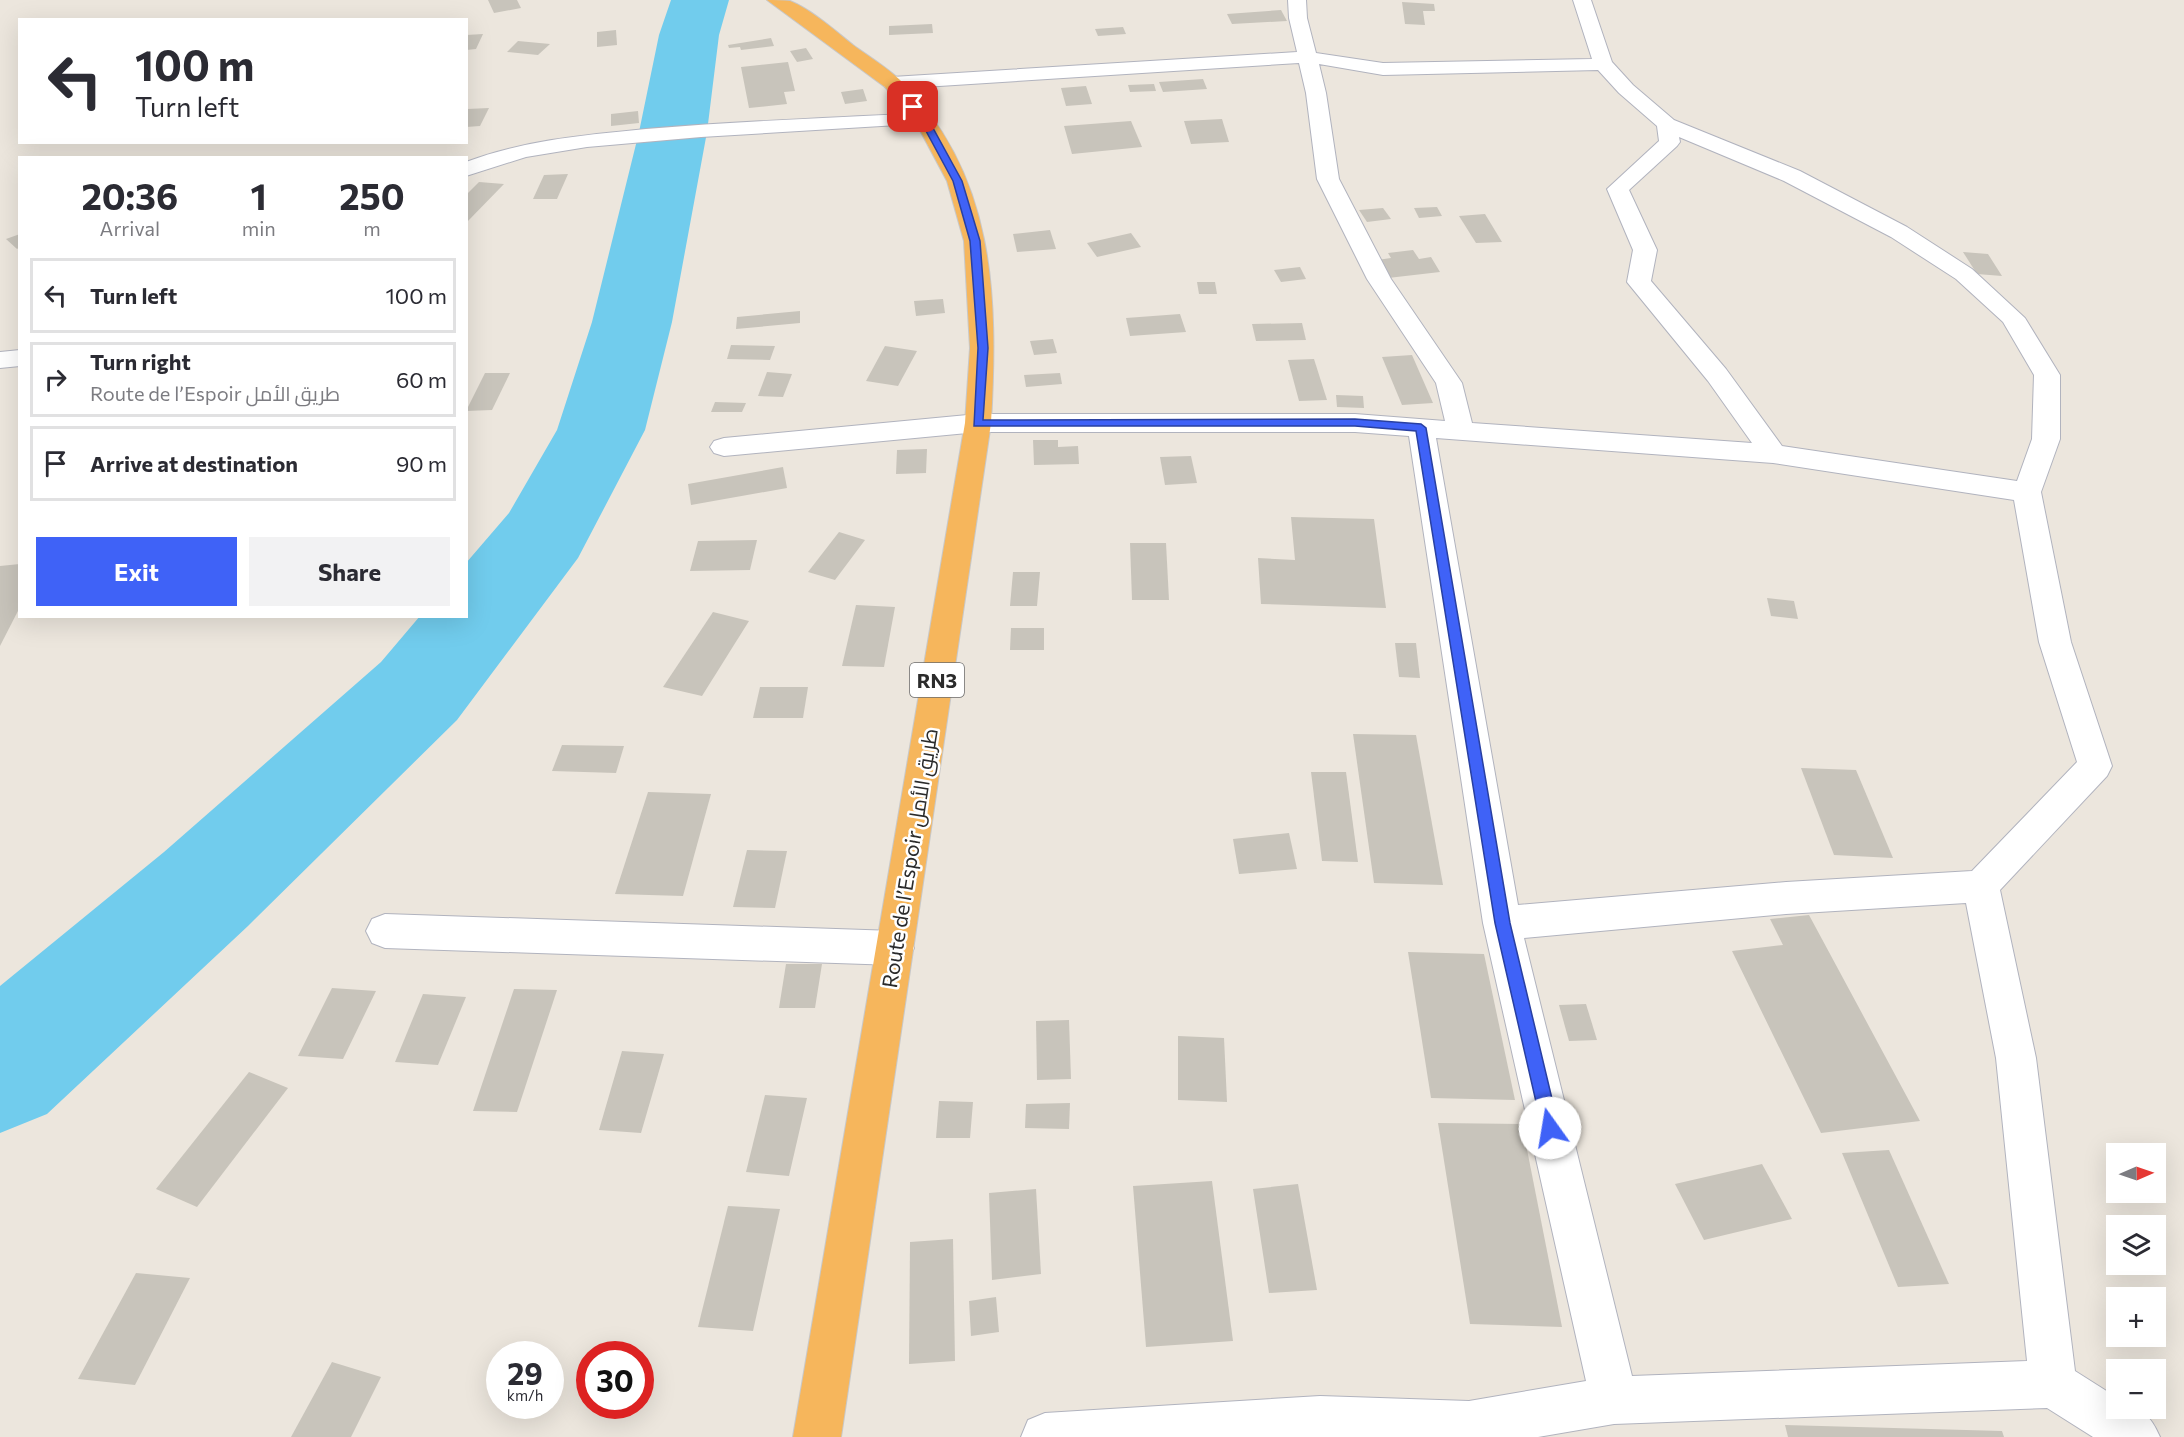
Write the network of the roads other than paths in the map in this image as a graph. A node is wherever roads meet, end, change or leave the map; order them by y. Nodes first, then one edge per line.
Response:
1 (776, 0) edge
2 (1297, 0) edge
3 (1582, 0) edge
4 (1308, 57) junction
5 (1602, 64) junction
6 (892, 82) junction
7 (924, 119) junction
8 (1667, 124) junction
9 (468, 169) edge
10 (18, 358) edge
11 (0, 360) edge
12 (978, 423) junction
13 (1421, 428) junction
14 (1460, 429) junction
15 (724, 447) dead end
16 (1773, 454) junction
17 (2027, 492) junction
18 (1981, 886) junction
19 (1502, 923) junction
20 (385, 931) dead end
21 (895, 948) junction
22 (2053, 1384) junction
23 (1614, 1400) junction
24 (1470, 1431) edge
25 (817, 1437) edge
26 (1045, 1437) edge
27 (2136, 1437) edge

1 - 6 highway, Route de l’Espoir طريق الأمل / RN3
2 - 4 street
3 - 5 street
4 - 5 street
4 - 6 street
4 - 14 street
5 - 8 street
6 - 7 highway, Route de l’Espoir طريق الأمل / RN3
7 - 9 street
7 - 12 highway, Route de l’Espoir طريق الأمل / RN3
8 - 16 street
8 - 17 street
10 - 11 street
12 - 13 street
12 - 15 street
12 - 21 highway, Route de l’Espoir طريق الأمل / RN3
13 - 14 street
13 - 19 street
14 - 16 street
16 - 17 street
17 - 18 street
18 - 19 street
18 - 22 street
19 - 23 street
20 - 21 street
21 - 25 highway, Route de l’Espoir طريق الأمل / RN3
22 - 23 street
22 - 27 street
23 - 24 street
24 - 26 street

